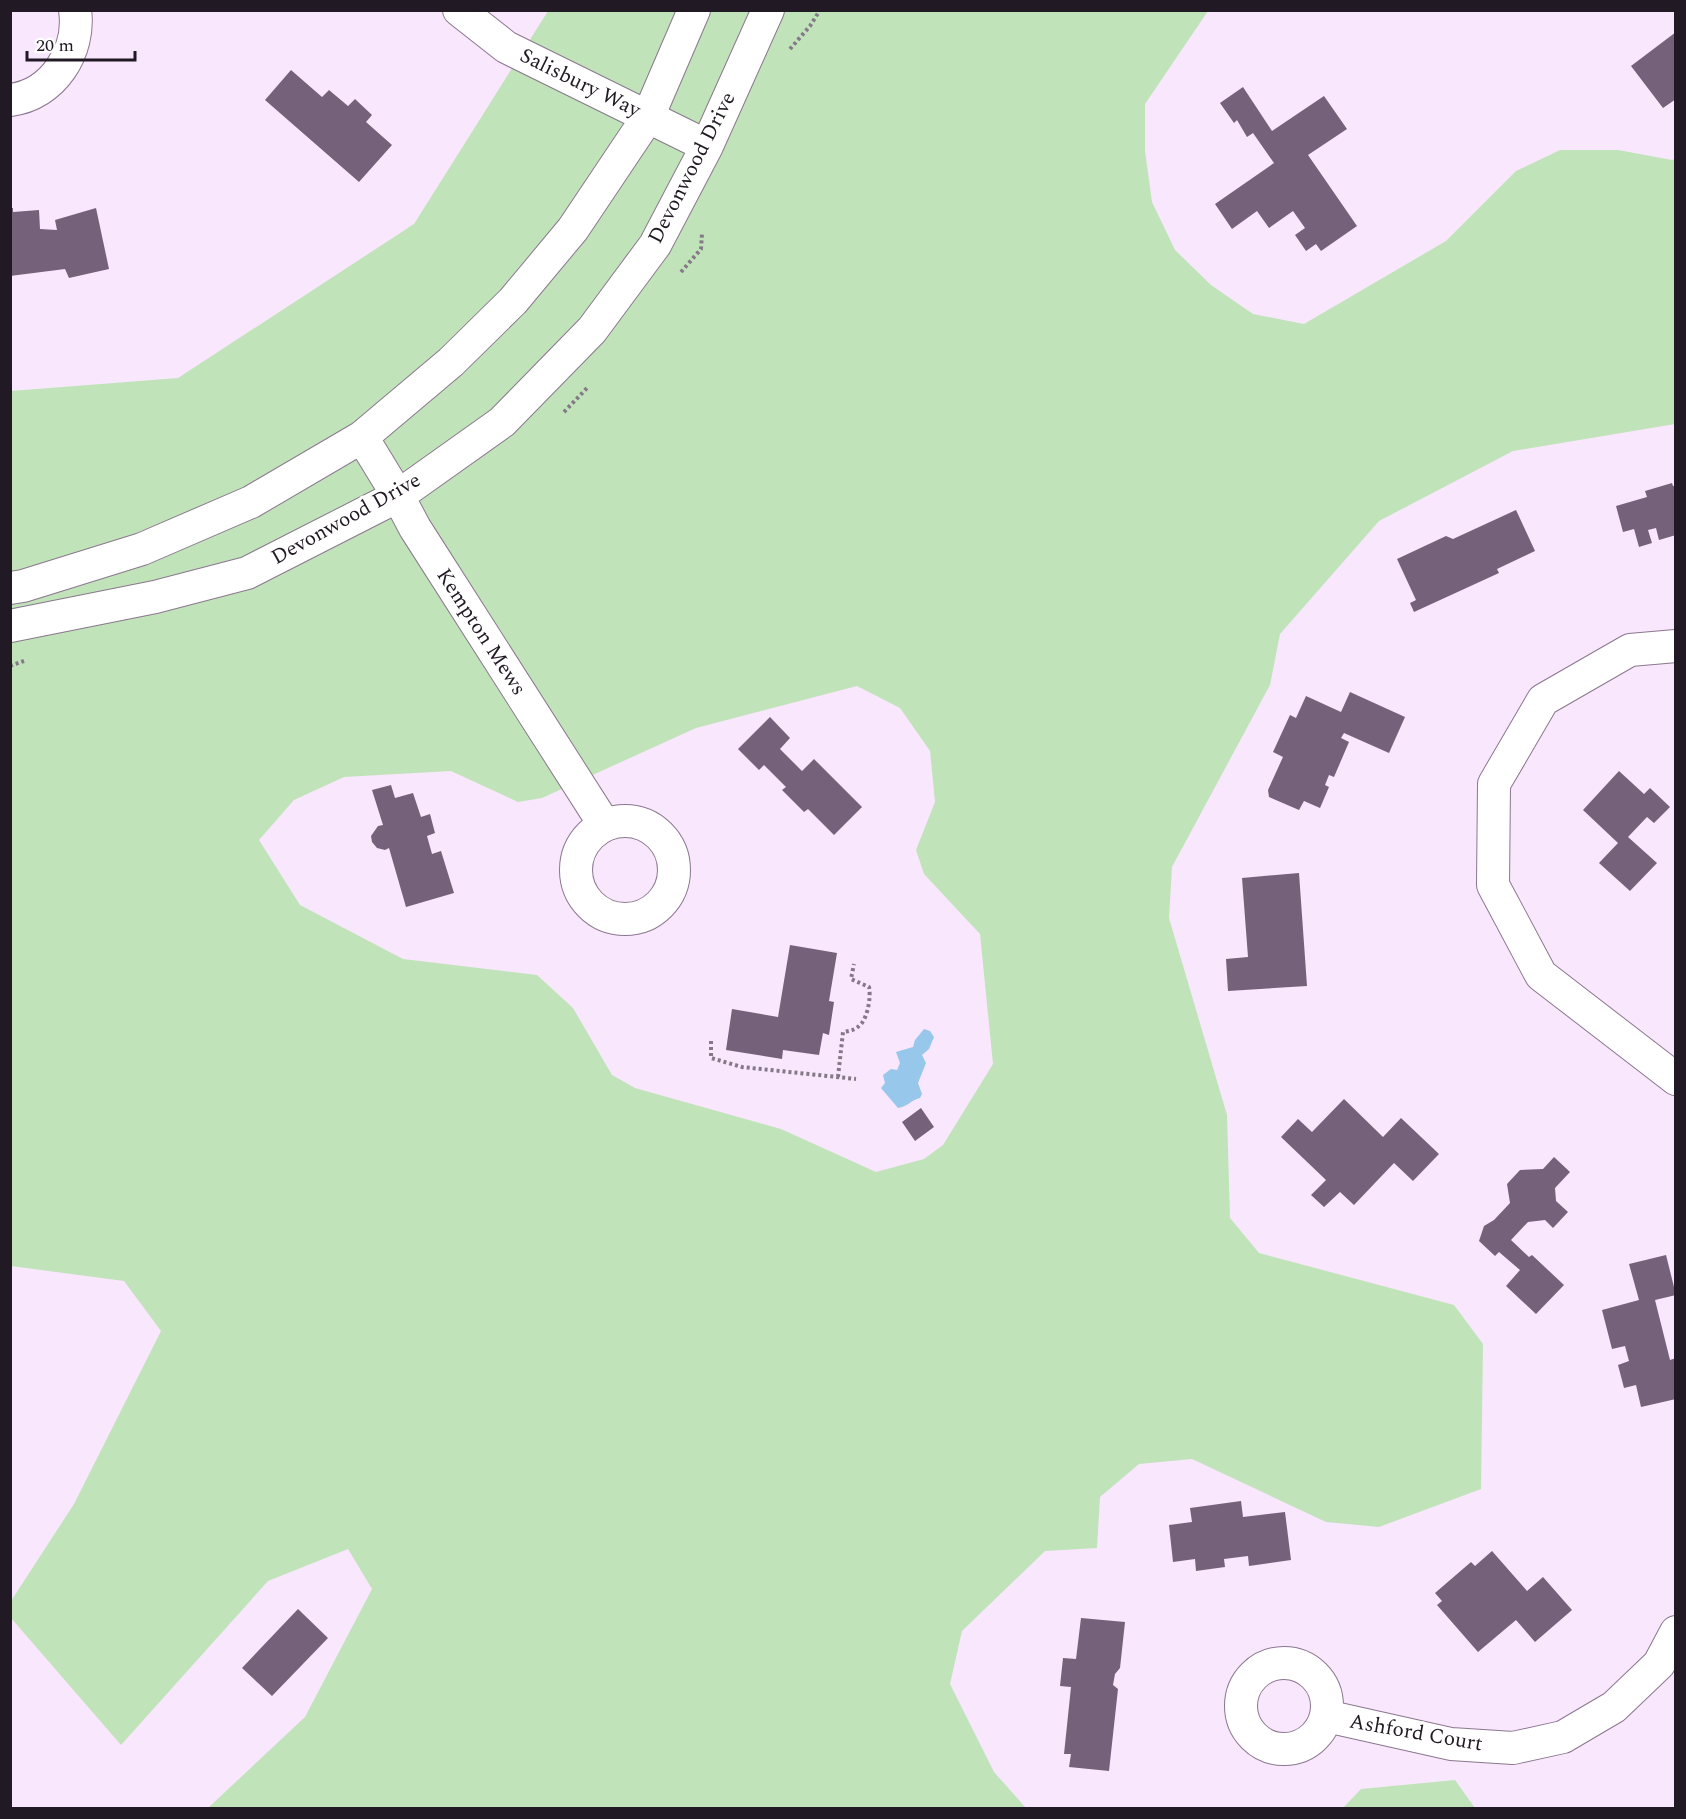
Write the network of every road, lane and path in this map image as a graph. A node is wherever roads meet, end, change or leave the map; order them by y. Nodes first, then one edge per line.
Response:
1 (75, 10) edge
2 (459, 10) edge
3 (694, 10) edge
4 (768, 10) edge
5 (10, 100) edge
6 (648, 117) junction
7 (707, 146) junction
8 (362, 437) junction
9 (398, 496) junction
10 (10, 588) edge
11 (10, 627) edge
12 (1676, 646) edge
13 (604, 824) dead end
14 (854, 964) dead end
15 (711, 1041) dead end
16 (838, 1077) junction
17 (856, 1079) dead end
18 (1676, 1079) edge
19 (1676, 1632) edge
20 (1326, 1716) dead end

1 - 5 street
2 - 6 street, Salisbury Way
3 - 6 street
4 - 7 street, Devonwood Drive
6 - 7 street, Salisbury Way
6 - 8 street
7 - 9 street, Devonwood Drive
8 - 9 street, Kempton Mews
8 - 10 street
9 - 11 street, Devonwood Drive
9 - 13 street, Kempton Mews
12 - 18 street
14 - 16 path
15 - 16 path
16 - 17 path
19 - 20 street, Ashford Court

